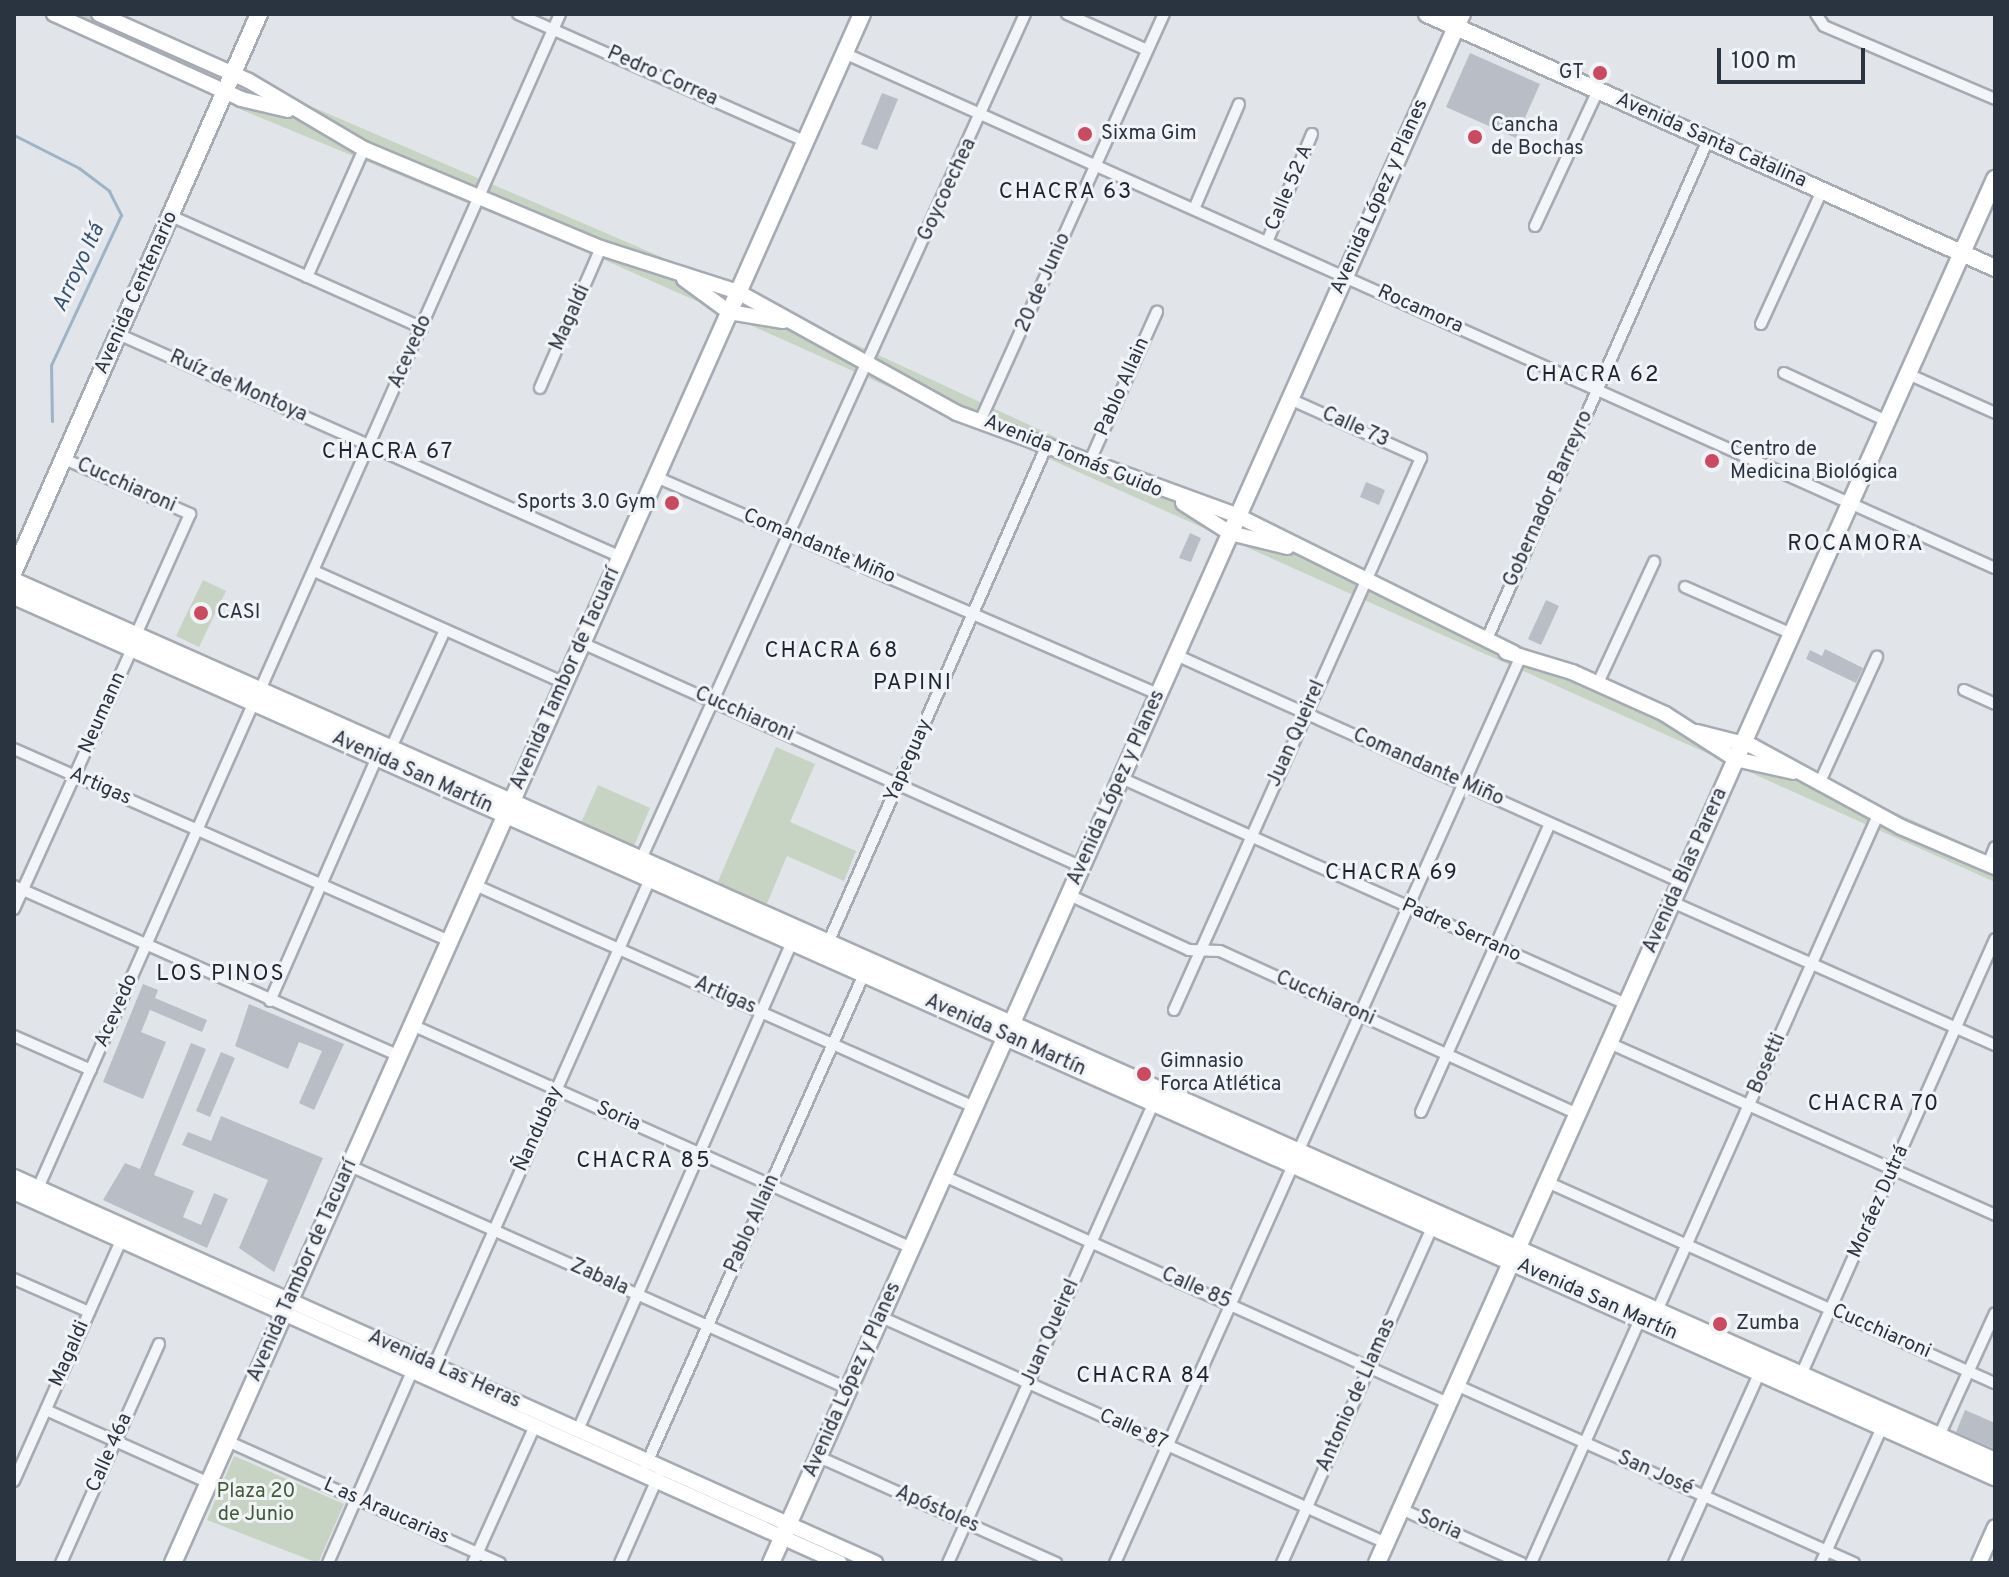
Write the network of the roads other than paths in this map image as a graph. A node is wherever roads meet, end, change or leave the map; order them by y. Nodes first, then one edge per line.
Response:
1 (54, 14) edge
2 (259, 14) edge
3 (518, 14) edge
4 (560, 14) edge
5 (862, 14) edge
6 (1025, 14) edge
7 (1067, 14) edge
8 (1164, 14) edge
9 (1427, 14) edge
10 (105, 15) edge
11 (1816, 15) edge
12 (1459, 20) edge
13 (553, 29) junction
14 (1147, 50) junction
15 (844, 53) junction
16 (233, 73) junction
17 (1598, 90) junction
18 (226, 91) junction
19 (1995, 99) edge
20 (1239, 104) dead end
21 (304, 114) junction
22 (983, 115) junction
23 (1312, 134) dead end
24 (1708, 140) junction
25 (805, 141) junction
26 (364, 149) junction
27 (1096, 166) junction
28 (1995, 179) edge
29 (1822, 191) junction
30 (480, 195) junction
31 (1194, 209) junction
32 (171, 216) junction
33 (1535, 226) dead end
34 (1267, 242) junction
35 (601, 248) junction
36 (1962, 253) junction
37 (1995, 268) edge
38 (307, 277) junction
39 (682, 277) junction
40 (1345, 277) junction
41 (738, 292) junction
42 (729, 312) junction
43 (1157, 312) dead end
44 (783, 321) junction
45 (1761, 324) dead end
46 (422, 328) junction
47 (118, 334) junction
48 (864, 362) junction
49 (1784, 373) dead end
50 (1908, 374) junction
51 (540, 388) dead end
52 (1597, 390) junction
53 (1290, 399) junction
54 (1995, 413) edge
55 (981, 419) junction
56 (1887, 421) junction
57 (370, 446) junction
58 (1046, 447) junction
59 (62, 458) junction
60 (1421, 458) joint
61 (1089, 463) junction
62 (656, 477) junction
63 (1180, 501) junction
64 (1850, 503) junction
65 (190, 514) joint
66 (1238, 516) junction
67 (1230, 533) junction
68 (787, 534) junction
69 (1292, 548) junction
70 (621, 557) junction
71 (1654, 562) dead end
72 (1995, 568) edge
73 (14, 571) edge
74 (314, 571) junction
75 (14, 581) edge
76 (1366, 581) junction
77 (1685, 587) dead end
78 (14, 596) edge
79 (973, 614) junction
80 (445, 630) junction
81 (1792, 634) junction
82 (1490, 640) junction
83 (134, 642) junction
84 (582, 643) junction
85 (1517, 654) junction
86 (1176, 655) junction
87 (1877, 657) dead end
88 (564, 683) junction
89 (1597, 685) junction
90 (1964, 690) dead end
91 (1158, 694) junction
92 (257, 696) junction
93 (713, 701) junction
94 (1995, 704) edge
95 (1306, 714) junction
96 (1697, 732) junction
97 (1743, 742) junction
98 (14, 749) edge
99 (384, 753) junction
100 (1735, 759) junction
101 (1794, 772) junction
102 (74, 776) junction
103 (1121, 778) junction
104 (1464, 784) junction
105 (1819, 784) junction
106 (899, 785) junction
107 (508, 808) junction
108 (1878, 815) junction
109 (1550, 823) junction
110 (197, 830) junction
111 (1251, 837) junction
112 (1995, 847) edge
113 (641, 859) junction
114 (1991, 866) edge
115 (1082, 867) junction
116 (650, 879) junction
117 (1681, 882) junction
118 (322, 884) junction
119 (475, 885) junction
120 (18, 888) edge
121 (1069, 895) junction
122 (1672, 902) junction
123 (1409, 907) junction
124 (14, 909) edge
125 (1995, 939) edge
126 (449, 941) junction
127 (792, 942) junction
128 (828, 943) junction
129 (146, 946) junction
130 (1495, 946) junction
131 (618, 950) junction
132 (1201, 950) junction
133 (1812, 964) junction
134 (864, 974) junction
135 (270, 1001) junction
136 (1626, 1004) junction
137 (1174, 1010) dead end
138 (761, 1012) junction
139 (1361, 1015) junction
140 (412, 1025) junction
141 (1956, 1028) junction
142 (1009, 1030) junction
143 (14, 1036) edge
144 (1609, 1043) junction
145 (833, 1045) junction
146 (1995, 1045) edge
147 (1447, 1054) junction
148 (399, 1056) junction
149 (91, 1070) junction
150 (556, 1090) junction
151 (1154, 1102) junction
152 (1750, 1106) junction
153 (974, 1107) junction
154 (1421, 1112) dead end
155 (1577, 1114) junction
156 (699, 1153) junction
157 (1295, 1158) junction
158 (350, 1166) junction
159 (1894, 1170) junction
160 (944, 1176) junction
161 (14, 1177) edge
162 (1547, 1182) junction
163 (771, 1185) junction
164 (38, 1188) junction
165 (14, 1192) edge
166 (1995, 1215) edge
167 (1432, 1227) junction
168 (493, 1231) junction
169 (124, 1234) junction
170 (1092, 1242) junction
171 (1686, 1245) junction
172 (912, 1248) junction
173 (1514, 1256) junction
174 (14, 1279) edge
175 (637, 1294) junction
176 (1230, 1305) junction
177 (287, 1307) junction
178 (1831, 1309) junction
179 (1657, 1311) junction
180 (89, 1312) junction
181 (1995, 1313) edge
182 (881, 1317) junction
183 (1640, 1319) junction
184 (708, 1326) junction
185 (159, 1344) dead end
186 (415, 1365) junction
187 (1369, 1368) junction
188 (1969, 1371) junction
189 (430, 1372) junction
190 (1760, 1372) junction
191 (1801, 1375) junction
192 (1029, 1383) junction
193 (1995, 1383) edge
194 (1456, 1385) junction
195 (849, 1389) junction
196 (1448, 1403) junction
197 (46, 1410) junction
198 (535, 1426) junction
199 (1882, 1427) junction
200 (578, 1430) junction
201 (1939, 1436) junction
202 (115, 1441) junction
203 (227, 1441) junction
204 (1585, 1442) junction
205 (1167, 1445) junction
206 (14, 1448) edge
207 (26, 1453) junction
208 (819, 1457) junction
209 (1995, 1461) edge
210 (652, 1471) junction
211 (1995, 1477) edge
212 (14, 1481) edge
213 (209, 1483) junction
214 (1704, 1496) junction
215 (356, 1499) junction
216 (1306, 1508) junction
217 (1401, 1509) junction
218 (967, 1523) junction
219 (1995, 1527) edge
220 (786, 1531) junction
221 (1386, 1543) junction
222 (1826, 1551) junction
223 (476, 1558) edge
224 (175, 1562) edge
225 (61, 1563) edge
226 (328, 1563) edge
227 (500, 1563) edge
228 (620, 1563) edge
229 (771, 1563) edge
230 (840, 1563) edge
231 (875, 1563) edge
232 (948, 1563) edge
233 (1056, 1563) edge
234 (1115, 1563) edge
235 (1282, 1563) edge
236 (1377, 1563) edge
237 (1521, 1563) edge
238 (1531, 1563) edge
239 (1674, 1563) edge
240 (1821, 1563) edge
241 (1854, 1563) edge
242 (1979, 1563) edge

1 - 18 main road, Avenida Tomás Guido
2 - 16 main road, Avenida Centenario
3 - 13 street, Pedro Correa
4 - 13 street, Acevedo
5 - 15 main road, Avenida Tambor de Tacuarí
6 - 22 street, Goycoechea
7 - 14 street
8 - 14 street, 20 de Junio
9 - 12 main road, Avenida Santa Catalina
10 - 16 main road, Avenida Tomás Guido
11 - 19 street
12 - 17 main road, Avenida Santa Catalina
12 - 40 main road, Avenida López y Planes
13 - 25 street, Pedro Correa
13 - 30 street, Acevedo
14 - 27 street, 20 de Junio
15 - 22 street, Rocamora
15 - 25 main road, Avenida Tambor de Tacuarí
16 - 18 main road, Avenida Centenario
16 - 21 main road, Avenida Tomás Guido
17 - 24 main road, Avenida Santa Catalina
17 - 33 street
18 - 21 main road, Avenida Tomás Guido
18 - 32 main road, Avenida Centenario
20 - 31 street
21 - 26 main road, Avenida Tomás Guido
22 - 27 street, Rocamora
22 - 48 street, Goycoechea
23 - 34 street, Calle 52 A
24 - 29 main road, Avenida Santa Catalina
24 - 52 street, Gobernador Barreyro
25 - 41 main road, Avenida Tambor de Tacuarí
26 - 30 main road, Avenida Tomás Guido
26 - 38 street
27 - 31 street, Rocamora
27 - 55 street, 20 de Junio
28 - 36 main road, Avenida Blas Parera
29 - 36 main road, Avenida Santa Catalina
29 - 45 street
30 - 35 main road, Avenida Tomás Guido
30 - 46 street, Acevedo
31 - 34 street, Rocamora
32 - 38 street
32 - 47 main road, Avenida Centenario
34 - 40 street, Rocamora
35 - 39 main road, Avenida Tomás Guido
35 - 51 street, Magaldi
36 - 37 main road, Avenida Santa Catalina
36 - 50 main road, Avenida Blas Parera
38 - 46 street
39 - 41 main road, Avenida Tomás Guido
39 - 42 main road, Avenida Tomás Guido
40 - 52 street, Rocamora
40 - 53 main road, Avenida López y Planes
41 - 42 main road, Avenida Tambor de Tacuarí
41 - 44 main road, Avenida Tomás Guido
42 - 44 main road, Avenida Tomás Guido
42 - 62 main road, Avenida Tambor de Tacuarí
43 - 61 street, Pablo Allain
44 - 48 main road, Avenida Tomás Guido
46 - 57 street, Acevedo
47 - 57 street, Ruíz de Montoya
47 - 59 main road, Avenida Centenario
48 - 55 main road, Avenida Tomás Guido
48 - 68 street, Goycoechea
49 - 56 street
50 - 54 street
50 - 56 main road, Avenida Blas Parera
52 - 64 street, Rocamora
52 - 82 street, Gobernador Barreyro
53 - 60 street, Calle 73
53 - 66 main road, Avenida López y Planes
55 - 58 main road, Avenida Tomás Guido
56 - 64 main road, Avenida Blas Parera
57 - 70 street, Ruíz de Montoya
57 - 74 street, Acevedo
58 - 61 main road, Avenida Tomás Guido
58 - 79 street, Yapeguay
59 - 65 street, Cucchiaroni
59 - 73 main road, Avenida Centenario
60 - 76 street, Juan Queirel
61 - 63 main road, Avenida Tomás Guido
62 - 68 street, Comandante Miño
62 - 70 main road, Avenida Tambor de Tacuarí
63 - 66 main road, Avenida Tomás Guido
63 - 67 main road, Avenida Tomás Guido
64 - 72 street, Rocamora
64 - 81 main road, Avenida Blas Parera
65 - 83 street, Neumann
66 - 67 main road, Avenida López y Planes
66 - 69 main road, Avenida Tomás Guido
67 - 69 main road, Avenida Tomás Guido
67 - 86 main road, Avenida López y Planes
68 - 79 street, Comandante Miño
68 - 93 street, Goycoechea
69 - 76 main road, Avenida Tomás Guido
70 - 84 main road, Avenida Tambor de Tacuarí
71 - 89 street
74 - 80 street
74 - 92 street, Acevedo
75 - 83 main road, Avenida San Martín
76 - 82 main road, Avenida Tomás Guido
76 - 95 street, Juan Queirel
77 - 81 street
78 - 83 main road, Avenida San Martín
79 - 91 street, Comandante Miño
79 - 106 street, Yapeguay
80 - 88 street
80 - 99 street
81 - 97 main road, Avenida Blas Parera
82 - 85 main road, Avenida Tomás Guido
83 - 92 main road, Avenida San Martín
83 - 102 street, Neumann
84 - 88 main road, Avenida Tambor de Tacuarí
84 - 93 street, Cucchiaroni
85 - 89 main road, Avenida Tomás Guido
85 - 104 street
86 - 91 main road, Avenida López y Planes
86 - 95 street, Comandante Miño
87 - 105 street
88 - 107 main road, Avenida Tambor de Tacuarí
89 - 96 main road, Avenida Tomás Guido
90 - 94 street
91 - 103 main road, Avenida López y Planes
92 - 99 main road, Avenida San Martín
92 - 110 street, Acevedo
93 - 106 street, Cucchiaroni
93 - 113 street, Goycoechea
95 - 104 street, Comandante Miño
95 - 111 street, Juan Queirel
96 - 97 main road, Avenida Tomás Guido
96 - 100 main road, Avenida Tomás Guido
97 - 100 main road, Avenida Blas Parera
97 - 101 main road, Avenida Tomás Guido
98 - 102 street, Artigas
99 - 107 main road, Avenida San Martín
99 - 118 street
100 - 101 main road, Avenida Tomás Guido
100 - 117 main road, Avenida Blas Parera
101 - 105 main road, Avenida Tomás Guido
102 - 110 street, Artigas
102 - 120 street, Neumann
103 - 111 street, Padre Serrano
103 - 115 main road, Avenida López y Planes
104 - 109 street, Comandante Miño
104 - 123 street
105 - 108 main road, Avenida Tomás Guido
106 - 115 street, Cucchiaroni
106 - 128 street, Yapeguay
107 - 113 main road, Avenida San Martín
107 - 116 main road, Avenida San Martín
107 - 119 main road, Avenida Tambor de Tacuarí
108 - 114 main road, Avenida Tomás Guido
108 - 133 street, Bosetti
109 - 117 street, Comandante Miño
109 - 130 street
110 - 118 street, Artigas
110 - 129 street, Acevedo
111 - 123 street, Padre Serrano
111 - 132 street, Juan Queirel
112 - 114 street
113 - 128 main road, Avenida San Martín
115 - 121 main road, Avenida López y Planes
116 - 127 main road, Avenida San Martín
116 - 131 street, Ñandubay
117 - 122 main road, Avenida Blas Parera
118 - 126 street, Artigas
118 - 135 street
119 - 126 main road, Avenida Tambor de Tacuarí
119 - 131 street, Artigas
120 - 124 street, Neumann
120 - 129 street
121 - 132 street, Cucchiaroni
121 - 142 main road, Avenida López y Planes
122 - 133 street
122 - 136 main road, Avenida Blas Parera
123 - 130 street, Padre Serrano
123 - 139 street
125 - 141 street, Moráez Dutrá
126 - 140 main road, Avenida Tambor de Tacuarí
127 - 134 main road, Avenida San Martín
127 - 138 street
128 - 142 main road, Avenida San Martín
129 - 135 street
129 - 149 street, Acevedo
130 - 136 street, Padre Serrano
130 - 147 street
131 - 138 street, Artigas
131 - 150 street, Ñandubay
132 - 137 street, Juan Queirel
132 - 139 street, Cucchiaroni
133 - 141 street
133 - 152 street, Bosetti
134 - 142 main road, Avenida San Martín
134 - 145 street, Pablo Allain
135 - 148 street
136 - 144 main road, Avenida Blas Parera
138 - 145 street, Artigas
138 - 156 street
139 - 147 street, Cucchiaroni
139 - 157 street
140 - 148 main road, Avenida Tambor de Tacuarí
140 - 150 street, Soria
141 - 146 street
141 - 159 street, Moráez Dutrá
142 - 151 main road, Avenida San Martín
142 - 153 main road, Avenida López y Planes
142 - 157 main road, Avenida San Martín
143 - 149 street
144 - 152 street
144 - 155 main road, Avenida Blas Parera
145 - 153 street, Artigas
145 - 163 street, Pablo Allain
147 - 154 street
147 - 155 street, Cucchiaroni
148 - 158 main road, Avenida Tambor de Tacuarí
149 - 164 street, Acevedo
150 - 156 street, Soria
150 - 168 street, Ñandubay
151 - 157 main road, Avenida San Martín
151 - 170 street, Juan Queirel
152 - 159 street
152 - 171 street, Bosetti
153 - 160 main road, Avenida López y Planes
155 - 162 main road, Avenida Blas Parera
156 - 163 street, Soria
156 - 175 street
157 - 167 main road, Avenida San Martín
157 - 173 main road, Avenida San Martín
157 - 176 street
158 - 168 street, Zabala
158 - 177 main road, Avenida Tambor de Tacuarí
159 - 166 street
159 - 178 street, Moráez Dutrá
160 - 170 street, Calle 85
160 - 172 main road, Avenida López y Planes
161 - 164 main road, Avenida Las Heras
162 - 171 street, Cucchiaroni
162 - 173 main road, Avenida Blas Parera
163 - 172 street, Soria
163 - 184 street, Pablo Allain
164 - 169 main road, Avenida Las Heras
165 - 169 main road, Avenida Las Heras
167 - 173 main road, Avenida San Martín
167 - 187 street, Antonio de Llamas
168 - 175 street, Zabala
168 - 189 street, Ñandubay
169 - 177 main road, Avenida Las Heras
169 - 180 street, Magaldi
170 - 176 street, Calle 85
170 - 192 street, Juan Queirel
171 - 178 street, Cucchiaroni
171 - 179 street, Bosetti
172 - 182 main road, Avenida López y Planes
173 - 179 main road, Avenida San Martín
173 - 183 main road, Avenida San Martín
173 - 194 main road, Avenida Blas Parera
174 - 180 street
175 - 184 street, Zabala
175 - 200 street
176 - 187 street, Calle 85
176 - 205 street
177 - 186 main road, Avenida Las Heras
177 - 203 main road, Avenida Tambor de Tacuarí
178 - 188 street, Cucchiaroni
178 - 191 street, Moráez Dutrá
179 - 191 main road, Avenida San Martín
180 - 197 street, Magaldi
181 - 188 street
182 - 192 street, Calle 87
182 - 195 main road, Avenida López y Planes
183 - 190 main road, Avenida San Martín
183 - 204 street
184 - 195 street, Zabala
184 - 210 street, Pablo Allain
185 - 202 street, Calle 46a
186 - 189 main road, Avenida Las Heras
186 - 215 street
187 - 196 street, Calle 85
187 - 216 street, Antonio de Llamas
188 - 193 street, Cucchiaroni
188 - 201 street
189 - 198 main road, Avenida Las Heras
189 - 200 main road, Avenida Las Heras
190 - 199 main road, Avenida San Martín
190 - 214 street
191 - 201 main road, Avenida San Martín
192 - 205 street, Calle 87
192 - 218 street, Juan Queirel
194 - 196 main road, Avenida Blas Parera
194 - 204 street, San José
195 - 208 main road, Avenida López y Planes
196 - 217 main road, Avenida Blas Parera
197 - 202 street
197 - 207 street, Magaldi
198 - 210 main road, Avenida Las Heras
198 - 223 street
199 - 211 main road, Avenida San Martín
199 - 222 street
200 - 210 main road, Avenida Las Heras
201 - 209 main road, Avenida San Martín
202 - 213 street
202 - 225 street, Calle 46a
203 - 213 main road, Avenida Tambor de Tacuarí
203 - 215 street, L as Araucarias
204 - 214 street, San José
204 - 238 street
205 - 216 street, Calle 87
205 - 234 street
206 - 207 street
207 - 212 street, Magaldi
208 - 218 street, Apóstoles
208 - 220 main road, Avenida López y Planes
210 - 220 main road, Avenida Las Heras
210 - 228 street, Pablo Allain
213 - 224 main road, Avenida Tambor de Tacuarí
214 - 222 street, San José
214 - 239 street
215 - 223 street, L as Araucarias
215 - 226 street
216 - 221 street, Calle 87
216 - 235 street, Antonio de Llamas
217 - 221 main road, Avenida Blas Parera
217 - 237 street, Soria
218 - 232 street, Juan Queirel
218 - 233 street, Apóstoles
219 - 242 main road
220 - 229 main road, Avenida López y Planes
220 - 230 main road, Avenida Las Heras
220 - 231 main road, Avenida Las Heras
221 - 236 main road, Avenida Blas Parera
222 - 240 street
222 - 241 street, San José
223 - 227 street, L as Araucarias

